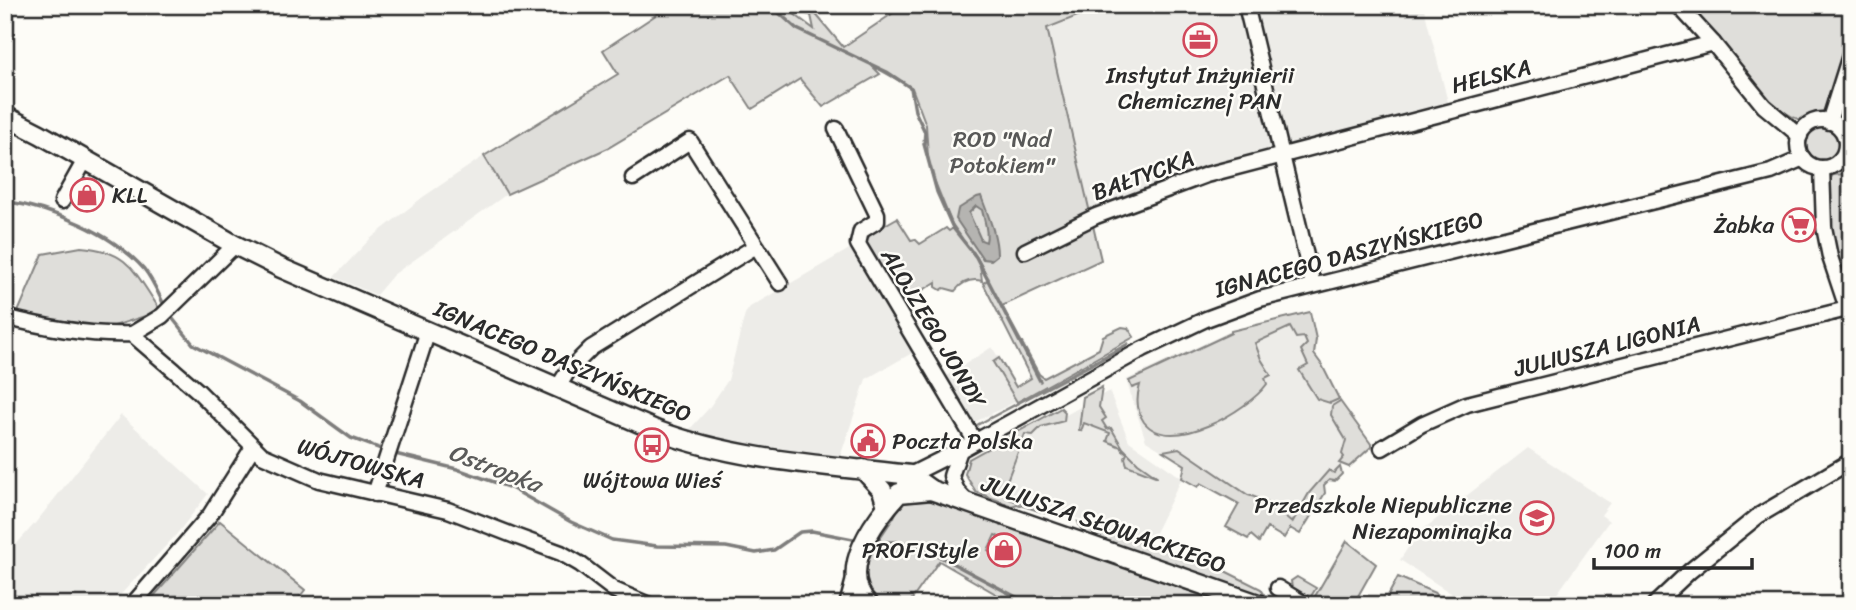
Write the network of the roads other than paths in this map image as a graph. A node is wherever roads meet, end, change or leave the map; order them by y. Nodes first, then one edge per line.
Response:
1 (1246, 5) edge
2 (1678, 5) edge
3 (1713, 43) junction
4 (1851, 52) edge
5 (5, 116) edge
6 (1829, 122) junction
7 (835, 129) dead end
8 (1800, 136) junction
9 (1848, 150) edge
10 (1282, 155) junction
11 (1802, 158) junction
12 (85, 160) junction
13 (1822, 168) junction
14 (633, 178) dead end
15 (62, 201) dead end
16 (235, 245) junction
17 (756, 246) junction
18 (1025, 251) dead end
19 (780, 283) dead end
20 (1313, 285) junction
21 (1850, 312) edge
22 (5, 317) edge
23 (428, 331) junction
24 (132, 334) junction
25 (558, 387) junction
26 (975, 441) junction
27 (253, 447) junction
28 (1382, 448) dead end
29 (960, 450) junction
30 (1851, 461) edge
31 (863, 469) junction
32 (910, 475) junction
33 (931, 490) junction
34 (375, 494) junction
35 (893, 500) junction
36 (967, 502) junction
37 (854, 579) junction
38 (1278, 589) dead end
39 (132, 605) edge
40 (649, 605) edge
41 (847, 605) edge
42 (869, 605) edge
43 (1261, 605) edge
44 (1306, 605) edge
45 (1654, 605) edge

1 - 10 street
2 - 3 street
3 - 8 street
3 - 10 street, HELSKA
4 - 6 street
5 - 12 main road, IGNACEGO DASZYŃSKIEGO
6 - 8 street
6 - 9 street
7 - 26 street, ALOJZEGO JONDY
8 - 11 street
9 - 13 street
10 - 18 street, BAŁTYCKA
10 - 20 street
11 - 13 street
11 - 20 street, IGNACEGO DASZYŃSKIEGO
12 - 15 street
12 - 16 main road, IGNACEGO DASZYŃSKIEGO
13 - 21 street
14 - 17 street
16 - 23 main road, IGNACEGO DASZYŃSKIEGO
16 - 24 street
17 - 19 street
17 - 25 street
20 - 26 street, IGNACEGO DASZYŃSKIEGO
21 - 28 street, JULIUSZA LIGONIA
22 - 24 street
23 - 25 main road, IGNACEGO DASZYŃSKIEGO
23 - 34 street
24 - 27 street, WÓJTOWSKA
25 - 31 main road, IGNACEGO DASZYŃSKIEGO
26 - 29 street, IGNACEGO DASZYŃSKIEGO
27 - 34 street, WÓJTOWSKA
27 - 39 street
29 - 32 street, IGNACEGO DASZYŃSKIEGO
29 - 36 street
30 - 45 street
31 - 32 main road, IGNACEGO DASZYŃSKIEGO
31 - 35 main road
32 - 33 main road, JULIUSZA SŁOWACKIEGO
32 - 35 street
33 - 35 main road, JULIUSZA SŁOWACKIEGO
33 - 36 main road, JULIUSZA SŁOWACKIEGO
34 - 40 street, WÓJTOWSKA
35 - 37 main road
36 - 43 main road, JULIUSZA SŁOWACKIEGO
37 - 41 street
37 - 42 main road
38 - 44 street

